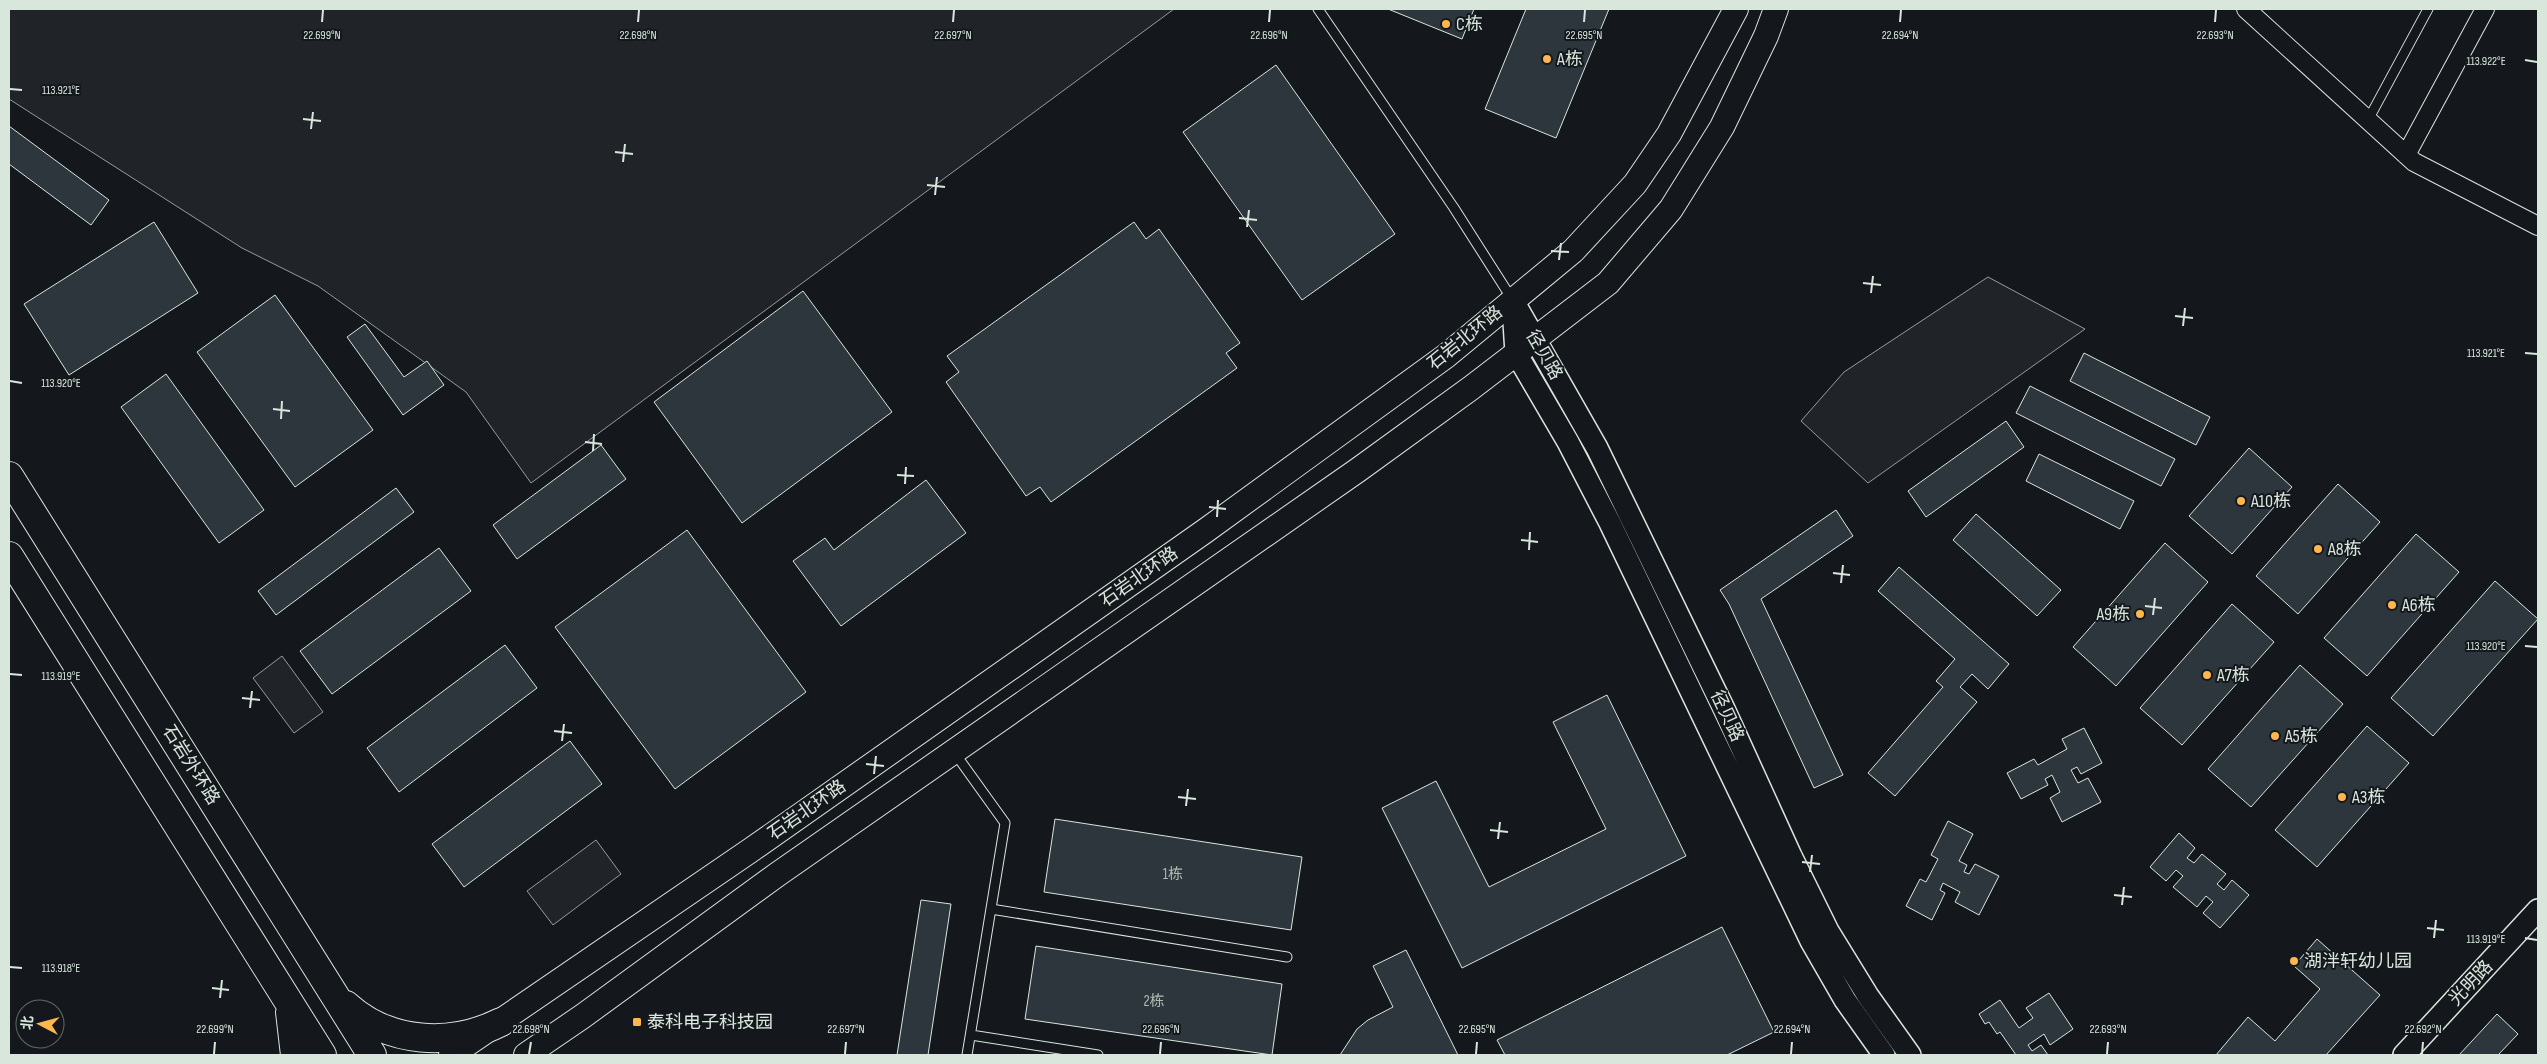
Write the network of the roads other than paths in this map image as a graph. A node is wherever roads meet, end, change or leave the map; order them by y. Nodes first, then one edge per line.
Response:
1 (1318, 9) edge
2 (1736, 9) edge
3 (1776, 9) edge
4 (2246, 9) edge
5 (2428, 9) edge
6 (2486, 9) edge
7 (2368, 120) junction
8 (2406, 155) junction
9 (2538, 226) edge
10 (1512, 299) junction
11 (1525, 346) junction
12 (9, 476) edge
13 (9, 556) edge
14 (954, 752) junction
15 (991, 909) junction
16 (2538, 910) edge
17 (1287, 957) dead end
18 (284, 994) junction
19 (336, 996) junction
20 (501, 1022) junction
21 (971, 1035) junction
22 (295, 1055) edge
23 (322, 1055) edge
24 (372, 1055) edge
25 (451, 1055) edge
26 (526, 1055) edge
27 (967, 1055) edge
28 (1098, 1055) edge
29 (1884, 1055) edge
30 (1910, 1055) edge
31 (2404, 1055) edge

1 - 10 lane
2 - 10 main road, 石岩北环路
3 - 11 main road, 石岩北环路
4 - 7 street
5 - 7 lane
6 - 8 street
7 - 8 street
8 - 9 street
10 - 11 street, 径贝路
10 - 20 main road, 石岩北环路
11 - 14 main road, 石岩北环路
11 - 29 street, 径贝路
11 - 30 street, 径贝路
12 - 19 main road, 石岩外环路
13 - 18 main road
14 - 15 lane
14 - 26 main road, 石岩北环路
15 - 17 lane
15 - 21 lane
16 - 31 street, 光明路
18 - 22 main road
18 - 23 main road
19 - 20 main road
19 - 24 main road, 石岩外环路
20 - 25 main road, 石岩北环路
21 - 27 lane
21 - 28 lane

